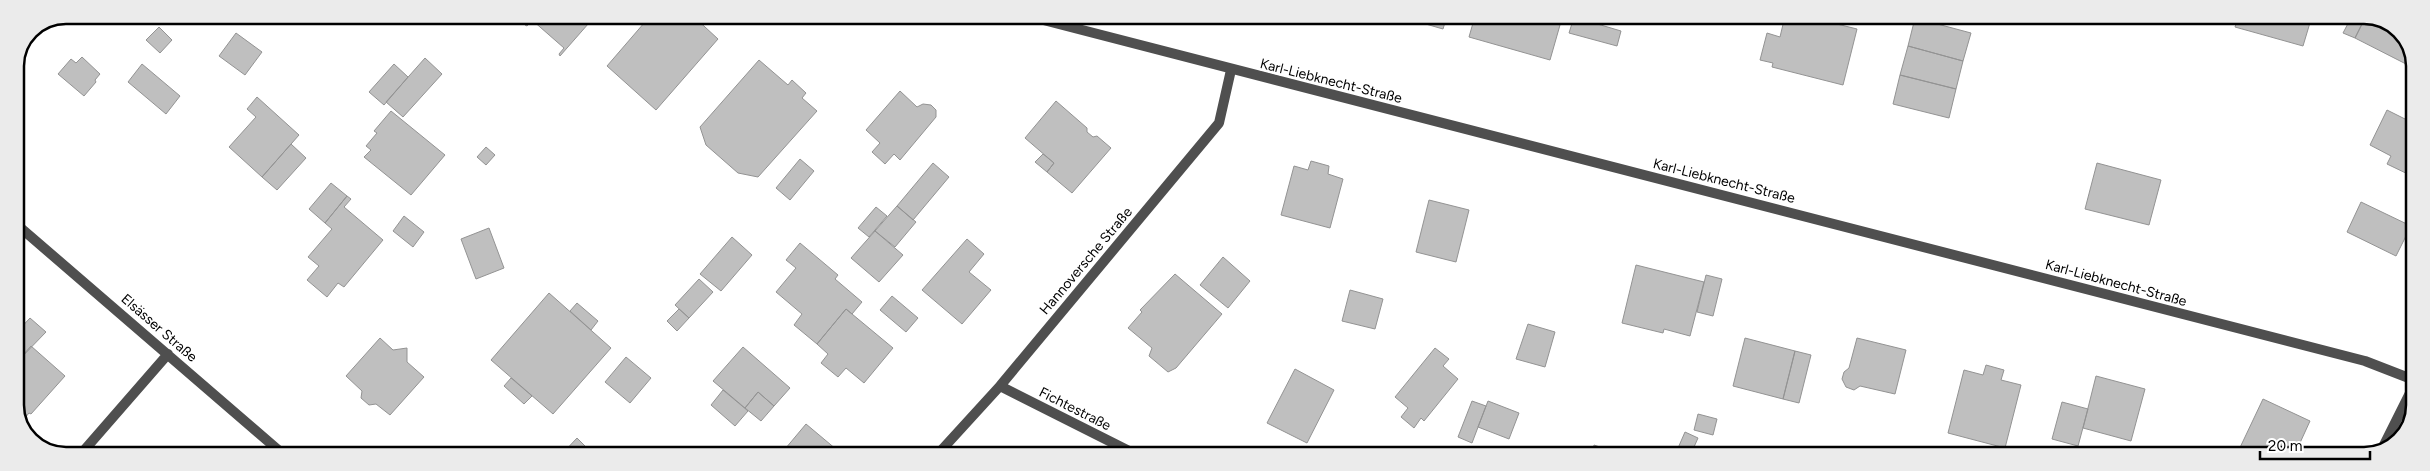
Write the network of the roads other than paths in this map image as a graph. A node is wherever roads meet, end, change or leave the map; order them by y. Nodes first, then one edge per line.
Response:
1 (1058, 24) edge
2 (1231, 70) junction
3 (24, 231) edge
4 (168, 354) junction
5 (2406, 377) edge
6 (1000, 386) junction
7 (2406, 401) edge
8 (2386, 441) edge
9 (87, 447) edge
10 (275, 447) edge
11 (944, 447) edge
12 (1121, 447) edge

1 - 2 street, Karl-Liebknecht-Straße
2 - 5 street, Karl-Liebknecht-Straße
2 - 6 street, Hannoversche Straße
3 - 4 street, Elsässer Straße
4 - 9 street
4 - 10 street, Elsässer Straße
6 - 11 street, Hannoversche Straße
6 - 12 street, Fichtestraße
7 - 8 street

